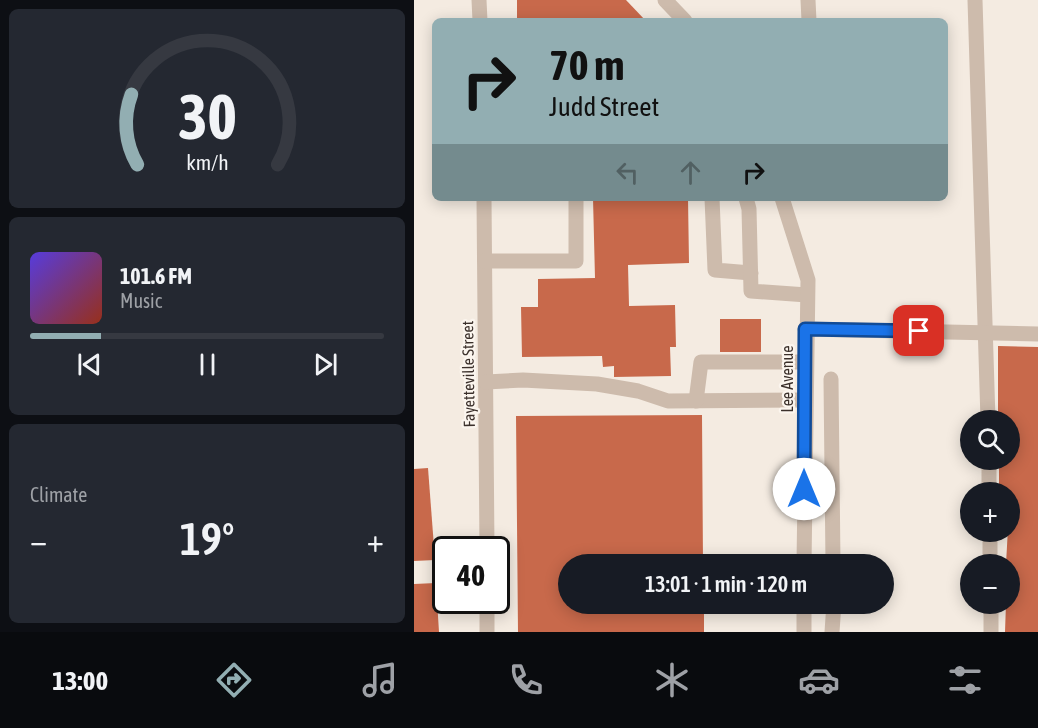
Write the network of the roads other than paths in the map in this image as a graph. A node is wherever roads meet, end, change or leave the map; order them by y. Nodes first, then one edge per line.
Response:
1 (479, 0) edge
2 (665, 0) edge
3 (808, 0) edge
4 (975, 0) edge
5 (480, 18) edge
6 (682, 18) edge
7 (808, 18) edge
8 (483, 201) edge
9 (576, 201) edge
10 (712, 201) edge
11 (747, 201) edge
12 (783, 201) edge
13 (484, 261) junction
14 (751, 273) junction
15 (807, 295) junction
16 (805, 329) junction
17 (987, 333) junction
18 (1038, 334) edge
19 (805, 362) junction
20 (831, 379) dead end
21 (486, 382) junction
22 (805, 400) junction
23 (696, 401) junction
24 (988, 410) edge
25 (487, 536) edge
26 (804, 554) edge
27 (832, 554) edge
28 (487, 614) edge
29 (804, 614) edge
30 (833, 614) edge
31 (991, 614) edge
32 (487, 632) edge
33 (804, 632) edge
34 (832, 632) edge
35 (992, 632) edge

1 - 5 street
2 - 6 street
3 - 7 street
4 - 17 street
8 - 13 street, Fayetteville Street
9 - 13 street
10 - 14 street
11 - 14 street
12 - 15 street, Lee Avenue
13 - 21 street, Fayetteville Street
14 - 15 street
15 - 16 street, Lee Avenue
16 - 17 street
16 - 19 street, Lee Avenue
17 - 18 street
17 - 24 street
19 - 22 street, Lee Avenue
19 - 23 street
20 - 27 street
21 - 23 street
21 - 25 street, Fayetteville Street
22 - 23 street
22 - 26 street, Lee Avenue
28 - 32 street
29 - 33 street
30 - 34 street
31 - 35 street

